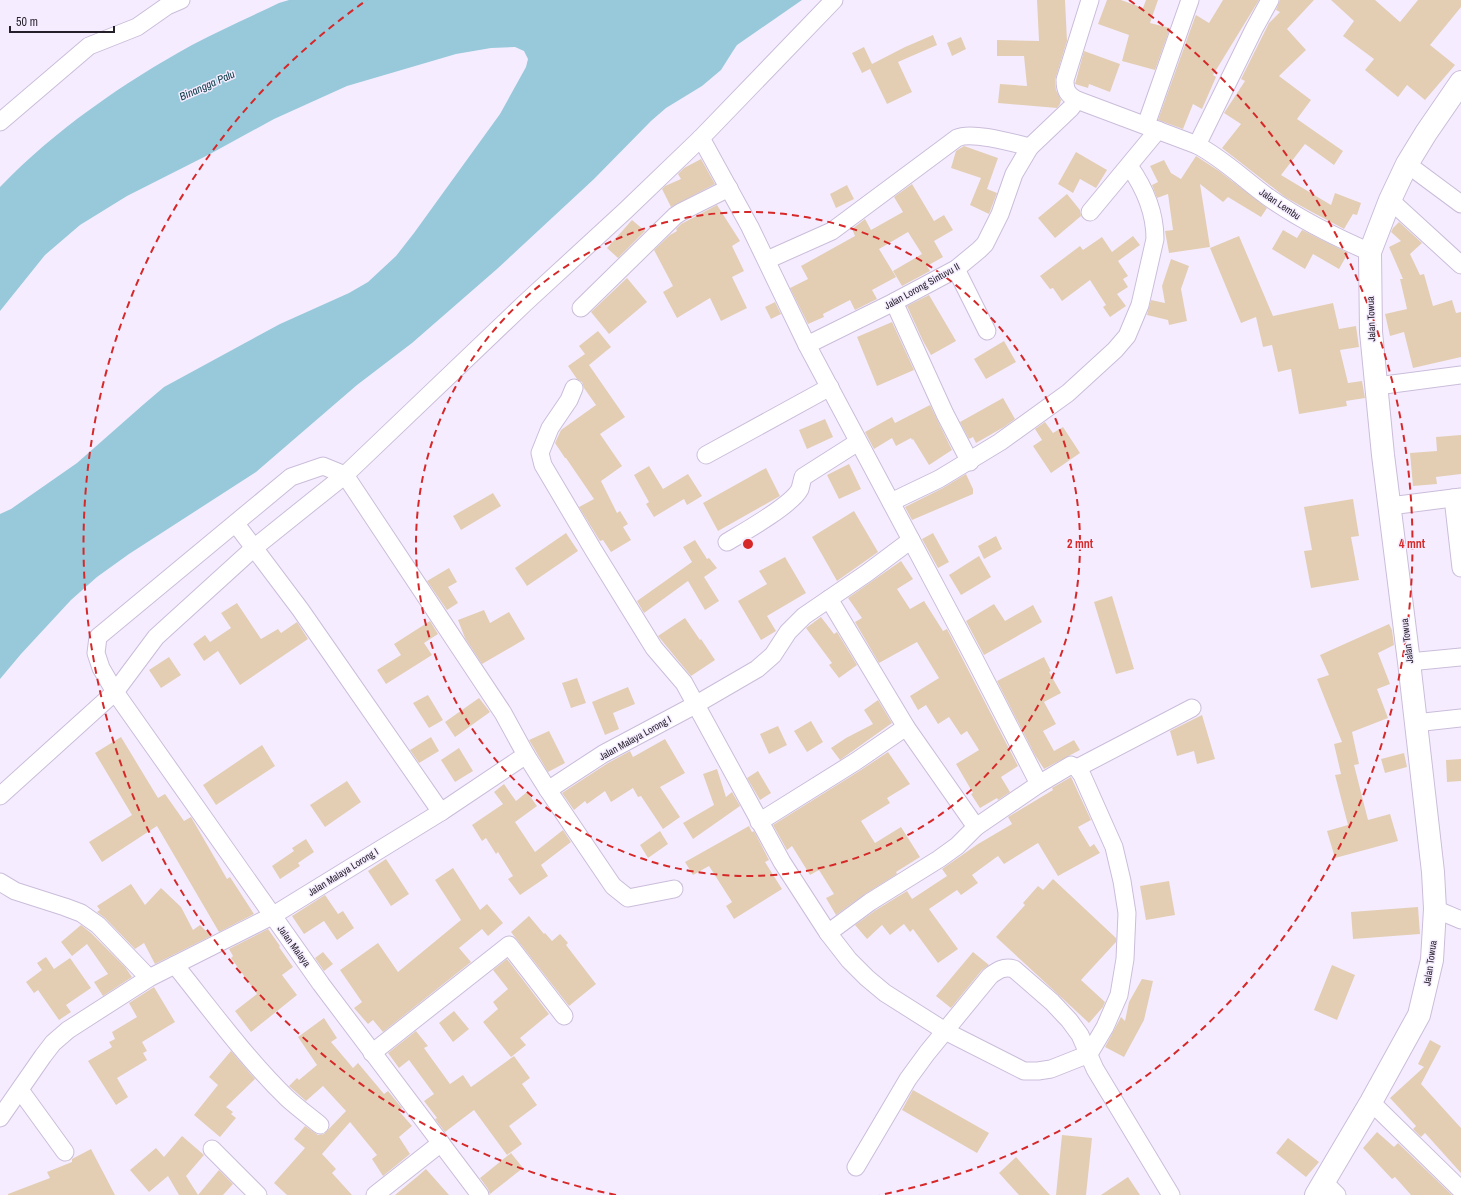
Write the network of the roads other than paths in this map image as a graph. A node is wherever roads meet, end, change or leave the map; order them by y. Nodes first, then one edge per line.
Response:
1 (834, 0) edge
2 (1090, 0) edge
3 (1190, 0) edge
4 (1270, 0) edge
5 (171, 2) edge
6 (1461, 82) edge
7 (1077, 100) junction
8 (0, 122) edge
9 (1152, 128) junction
10 (701, 138) junction
11 (1197, 145) junction
12 (1030, 147) junction
13 (1407, 164) junction
14 (1129, 166) junction
15 (729, 188) junction
16 (1390, 200) junction
17 (1461, 204) edge
18 (1090, 212) dead end
19 (1370, 252) junction
20 (767, 260) junction
21 (1461, 265) edge
22 (956, 269) junction
23 (894, 302) junction
24 (581, 308) dead end
25 (987, 330) dead end
26 (807, 345) junction
27 (1461, 375) edge
28 (1377, 386) junction
29 (830, 387) junction
30 (574, 388) dead end
31 (858, 442) junction
32 (706, 455) dead end
33 (970, 462) junction
34 (345, 475) junction
35 (1457, 497) edge
36 (891, 502) junction
37 (1390, 506) junction
38 (236, 524) junction
39 (910, 540) junction
40 (727, 542) dead end
41 (254, 547) junction
42 (1461, 568) edge
43 (829, 599) junction
44 (1461, 657) edge
45 (1409, 662) junction
46 (115, 692) junction
47 (695, 705) junction
48 (1192, 708) dead end
49 (1461, 718) edge
50 (1415, 723) junction
51 (906, 727) junction
52 (526, 755) junction
53 (1077, 768) junction
54 (1039, 784) junction
55 (548, 790) junction
56 (0, 796) edge
57 (440, 812) junction
58 (759, 822) junction
59 (976, 827) junction
60 (0, 882) edge
61 (674, 889) dead end
62 (1436, 909) junction
63 (272, 916) junction
64 (1461, 920) edge
65 (828, 933) junction
66 (175, 965) junction
67 (149, 978) junction
68 (564, 1016) dead end
69 (945, 1031) junction
70 (372, 1052) junction
71 (1089, 1054) junction
72 (20, 1090) junction
73 (1371, 1102) junction
74 (0, 1118) edge
75 (320, 1125) dead end
76 (440, 1143) junction
77 (212, 1149) dead end
78 (65, 1152) dead end
79 (856, 1167) dead end
80 (1461, 1190) edge
81 (1326, 1191) edge
82 (258, 1195) edge
83 (375, 1195) edge
84 (480, 1195) edge
85 (1171, 1195) edge

1 - 10 street
2 - 7 street, Jalan Lembu
3 - 9 street
4 - 11 street
5 - 8 street
6 - 13 main road, Jalan Towua
7 - 9 street, Jalan Lembu
7 - 12 street, Jalan Lorong Sintuvu II
9 - 11 street, Jalan Lembu
9 - 14 street
10 - 15 street
10 - 34 street
11 - 19 street, Jalan Lembu
12 - 20 street
12 - 22 street, Jalan Lorong Sintuvu II
13 - 16 main road, Jalan Towua
13 - 17 street
14 - 18 street
14 - 33 street
15 - 20 street
15 - 24 street
16 - 19 main road, Jalan Towua
16 - 21 street
19 - 28 main road, Jalan Towua
20 - 26 street
22 - 23 street, Jalan Lorong Sintuvu II
22 - 25 street
23 - 26 street, Jalan Lorong Sintuvu II
23 - 33 street
26 - 29 street
27 - 28 street
28 - 37 main road, Jalan Towua
29 - 31 street
29 - 32 street
30 - 47 street
31 - 36 street
31 - 40 street
33 - 36 street
34 - 38 street, Jalan Malaya
34 - 41 street
34 - 52 street
35 - 37 street
35 - 42 street
36 - 39 street
37 - 45 main road, Jalan Towua
38 - 41 street
38 - 46 street, Jalan Malaya
39 - 43 street, Jalan Malaya Lorong I
39 - 54 street
41 - 46 street
41 - 57 street
43 - 47 street, Jalan Malaya Lorong I
43 - 51 street
44 - 45 street
45 - 50 main road, Jalan Towua
46 - 56 street
46 - 63 street, Jalan Malaya
47 - 55 street, Jalan Malaya Lorong I
47 - 58 street
48 - 53 street
49 - 50 street
50 - 62 main road, Jalan Towua
51 - 58 street
51 - 59 street
52 - 55 street
52 - 57 street, Jalan Malaya Lorong I
53 - 54 street
53 - 71 street
54 - 59 street
55 - 61 street
57 - 63 street, Jalan Malaya Lorong I
58 - 65 street
59 - 65 street
60 - 67 street
62 - 64 street
62 - 73 main road, Jalan Towua
63 - 66 street, Jalan Malaya Lorong I
63 - 70 street, Jalan Malaya
65 - 69 street
66 - 67 street, Jalan Malaya Lorong I
66 - 75 street
67 - 72 street, Jalan Malaya Lorong I
68 - 70 street
69 - 71 street
69 - 71 street
69 - 79 street
70 - 76 street, Jalan Malaya
71 - 85 street
72 - 74 street, Jalan Malaya Lorong I
72 - 78 street
73 - 80 street
73 - 81 main road, Jalan Towua
76 - 83 street
76 - 84 street, Jalan Malaya
77 - 82 street

